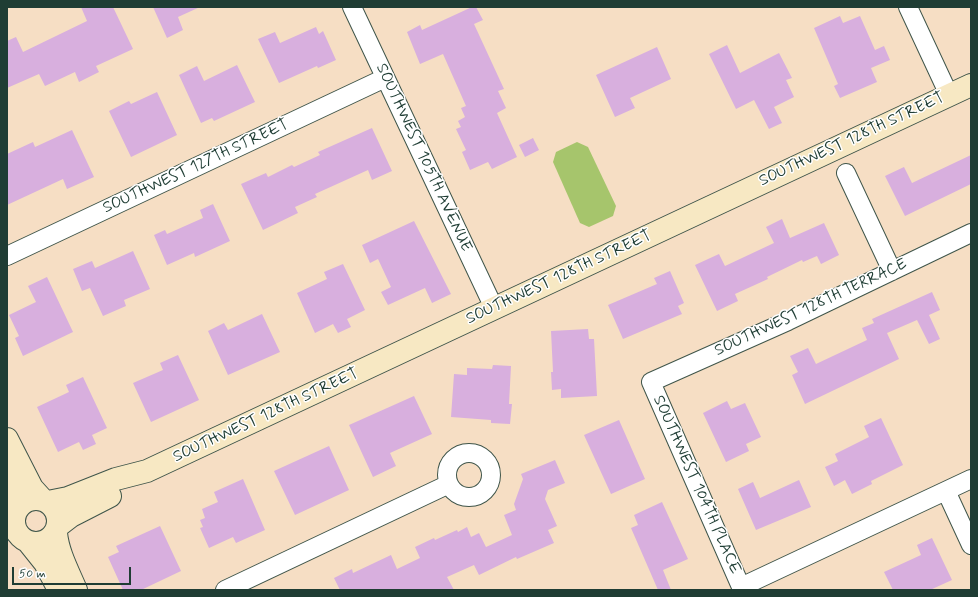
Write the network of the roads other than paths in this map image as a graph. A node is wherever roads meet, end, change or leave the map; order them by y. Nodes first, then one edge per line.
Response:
1 (352, 7) edge
2 (908, 7) edge
3 (386, 78) junction
4 (971, 85) edge
5 (949, 95) junction
6 (846, 172) dead end
7 (971, 233) edge
8 (7, 256) edge
9 (892, 270) junction
10 (494, 308) junction
11 (651, 382) joint
12 (7, 439) edge
13 (147, 471) junction
14 (7, 473) edge
15 (971, 479) edge
16 (449, 484) dead end
17 (946, 491) junction
18 (45, 501) junction
19 (12, 519) edge
20 (57, 530) junction
21 (21, 543) edge
22 (971, 545) edge
23 (59, 590) edge
24 (76, 590) edge
25 (225, 590) edge

1 - 3 street, SOUTHWEST 105TH AVENUE
2 - 5 street
3 - 8 street, SOUTHWEST 127TH STREET
3 - 10 street, SOUTHWEST 105TH AVENUE
4 - 5 street, SOUTHWEST 128TH STREET
5 - 10 street, SOUTHWEST 128TH STREET
6 - 9 street
7 - 9 street, SOUTHWEST 128TH TERRACE
9 - 11 street, SOUTHWEST 128TH TERRACE
10 - 13 street, SOUTHWEST 128TH STREET
11 - 17 street, SOUTHWEST 104TH PLACE
12 - 18 street
13 - 18 street, SOUTHWEST 128TH STREET
13 - 20 street, SOUTHWEST 128TH STREET
14 - 19 street
15 - 17 street
16 - 25 street
17 - 22 street
18 - 19 street
18 - 20 street
19 - 21 street
20 - 21 street
20 - 24 street
21 - 23 street

